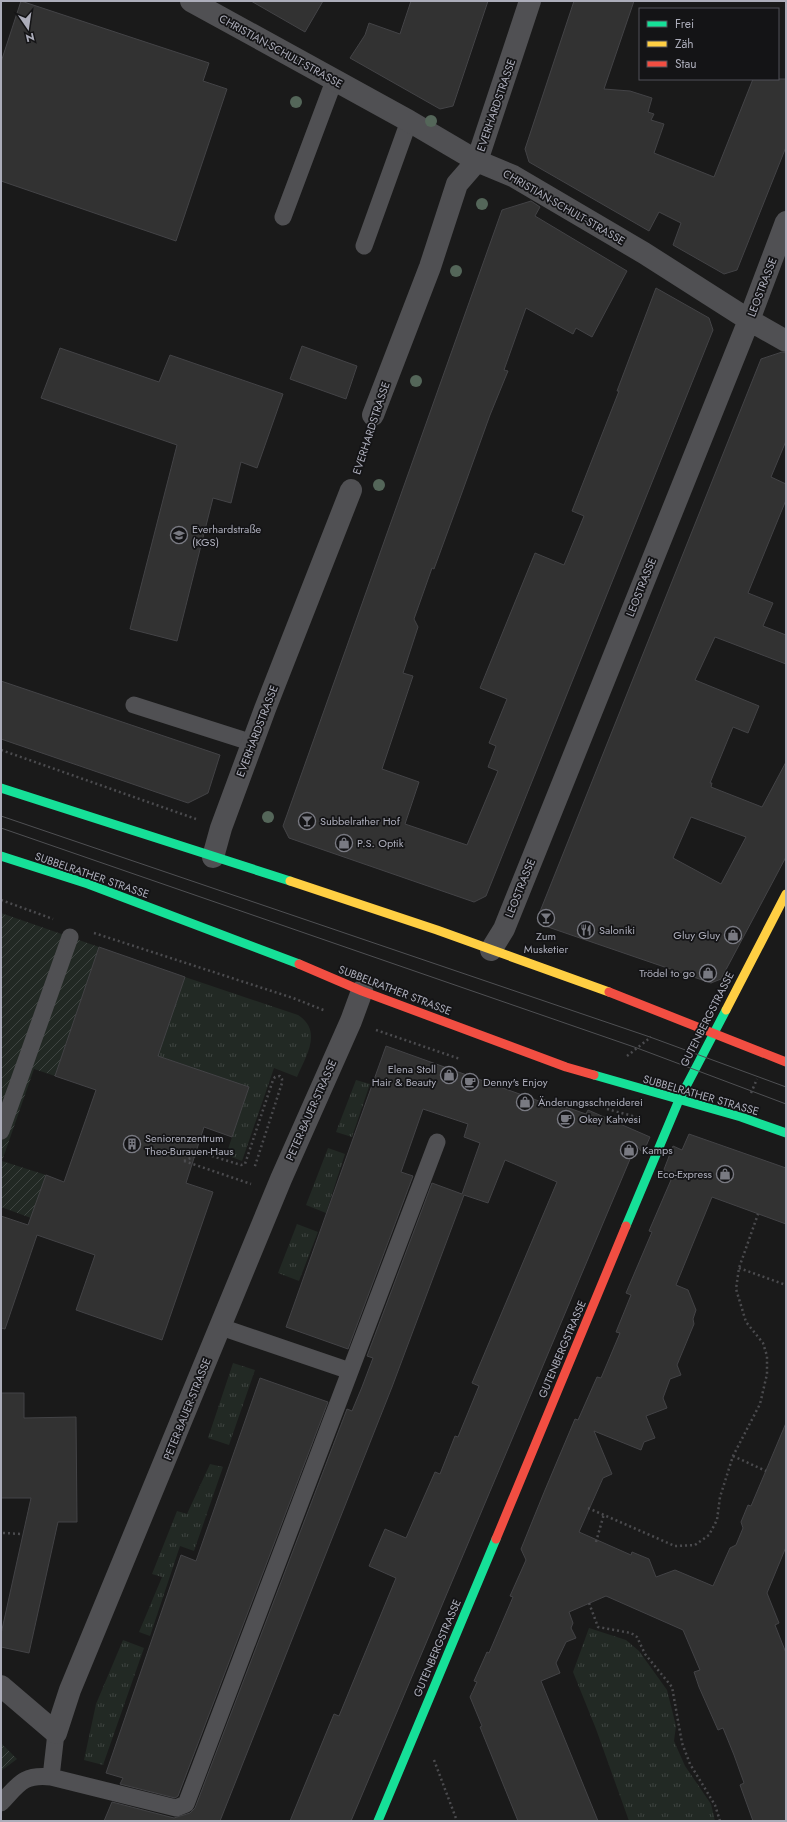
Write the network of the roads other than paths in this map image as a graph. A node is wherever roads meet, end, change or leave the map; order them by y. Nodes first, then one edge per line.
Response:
1 (190, 1) edge
2 (530, 1) edge
3 (334, 81) junction
4 (409, 120) junction
5 (477, 161) junction
6 (283, 217) dead end
7 (786, 222) edge
8 (364, 246) dead end
9 (749, 320) junction
10 (786, 341) edge
11 (373, 415) road end
12 (351, 490) road end
13 (134, 705) dead end
14 (252, 743) junction
15 (1, 788) edge
16 (1, 856) edge
17 (213, 857) junction
18 (786, 894) edge
19 (70, 937) dead end
20 (491, 950) junction
21 (362, 991) junction
22 (713, 1033) junction
23 (786, 1062) edge
24 (680, 1100) junction
25 (1, 1131) edge
26 (786, 1133) edge
27 (437, 1142) dead end
28 (221, 1327) junction
29 (350, 1371) junction
30 (1, 1686) edge
31 (56, 1733) junction
32 (51, 1777) junction
33 (1, 1803) edge
34 (378, 1821) edge

1 - 3 street, CHRISTIAN-SCHULT-STRASSE
2 - 5 street, EVERHARDSTRASSE
3 - 4 street, CHRISTIAN-SCHULT-STRASSE
3 - 6 lane
4 - 5 street, CHRISTIAN-SCHULT-STRASSE
4 - 8 lane
5 - 9 street, CHRISTIAN-SCHULT-STRASSE
5 - 11 street, EVERHARDSTRASSE
7 - 9 street, LEOSTRASSE
9 - 10 street, CHRISTIAN-SCHULT-STRASSE
9 - 20 street, LEOSTRASSE
12 - 14 street, EVERHARDSTRASSE
13 - 14 lane
14 - 17 street, EVERHARDSTRASSE
15 - 17 main road
16 - 21 main road, SUBBELRATHER STRASSE
17 - 20 main road
18 - 22 main road, GUTENBERGSTRASSE
19 - 25 lane
20 - 22 main road
21 - 24 main road, SUBBELRATHER STRASSE
21 - 28 street, PETER-BAUER-STRASSE
22 - 23 main road
22 - 24 main road, GUTENBERGSTRASSE
24 - 26 main road, SUBBELRATHER STRASSE
24 - 34 main road, GUTENBERGSTRASSE
27 - 29 lane
28 - 29 lane
28 - 31 street, PETER-BAUER-STRASSE
29 - 32 lane
30 - 31 street
31 - 32 lane, PETER-BAUER-STRASSE
32 - 33 lane

